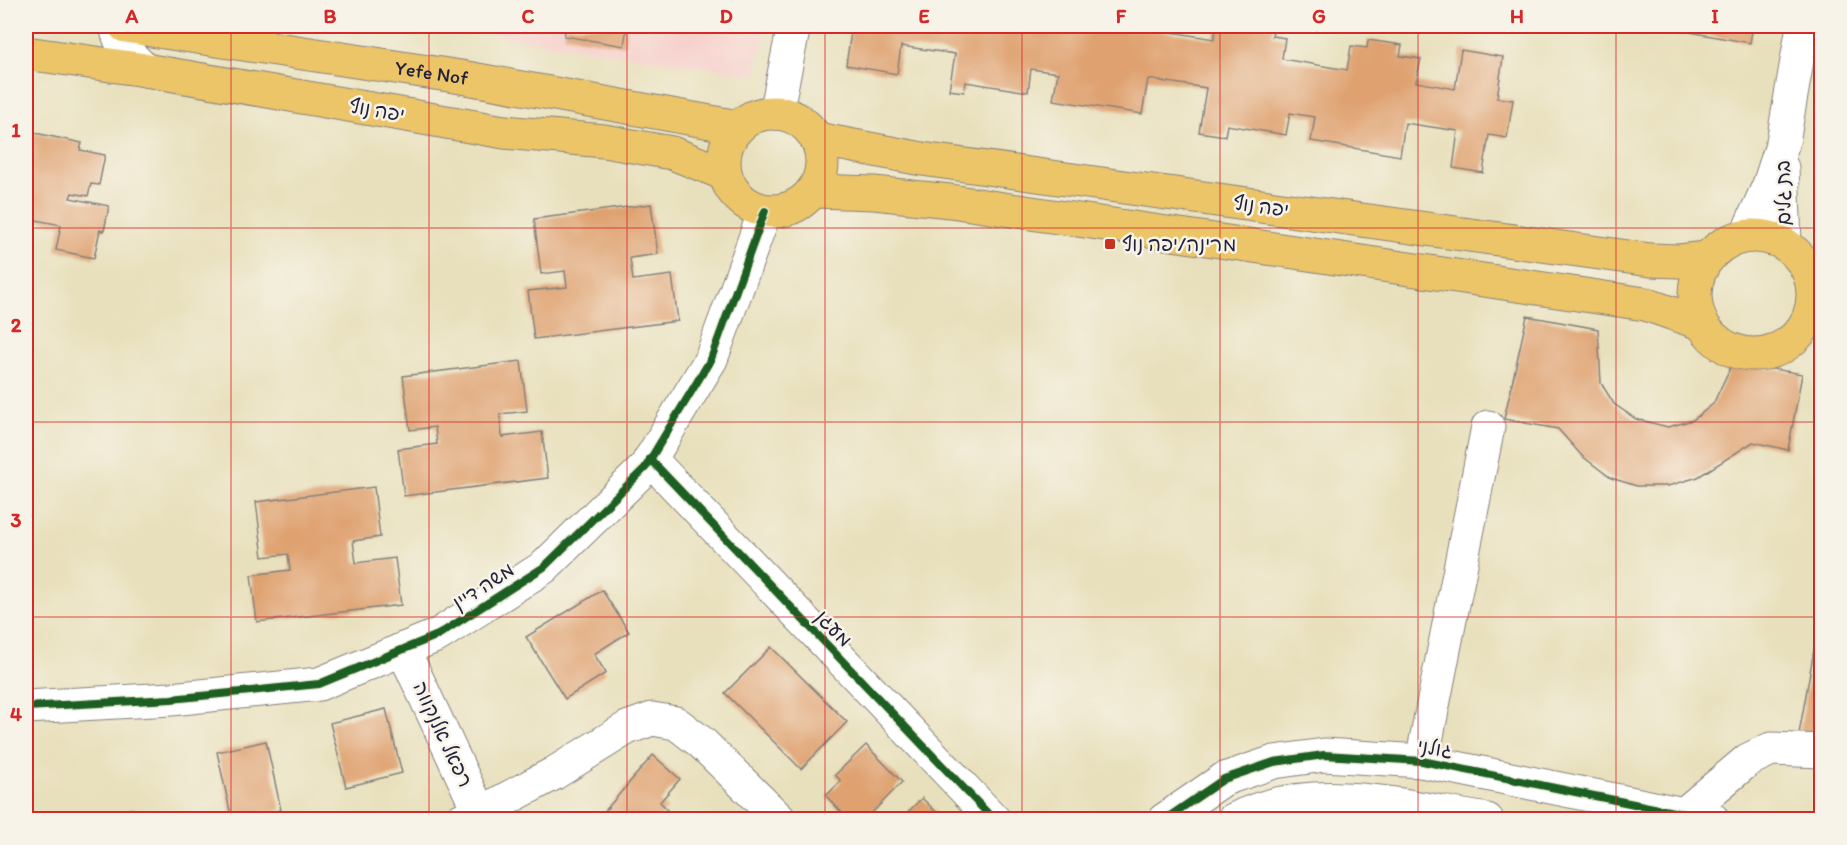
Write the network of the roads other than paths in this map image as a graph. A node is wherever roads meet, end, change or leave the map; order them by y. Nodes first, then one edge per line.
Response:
1 (116, 26) edge
2 (125, 26) edge
3 (794, 26) edge
4 (1803, 26) edge
5 (26, 53) edge
6 (145, 70) junction
7 (776, 113) junction
8 (738, 127) junction
9 (817, 139) junction
10 (1783, 142) junction
11 (725, 174) junction
12 (813, 191) junction
13 (765, 211) junction
14 (1746, 236) junction
15 (1785, 244) junction
16 (1707, 258) junction
17 (1816, 278) edge
18 (1700, 323) junction
19 (1811, 334) edge
20 (1488, 427) dead end
21 (650, 459) junction
22 (403, 649) junction
23 (26, 707) edge
24 (1821, 751) edge
25 (1422, 761) junction
26 (474, 817) edge
27 (1699, 817) edge
28 (780, 819) edge
29 (994, 819) edge
30 (1164, 819) edge
31 (1233, 819) edge
32 (1487, 819) edge

1 - 6 street
2 - 8 main road, Yefe Nof
3 - 7 street
4 - 10 street, בת גלים
5 - 6 main road, יפה נוף
6 - 11 main road, יפה נוף
7 - 8 main road
7 - 9 main road
8 - 11 main road
9 - 12 main road
9 - 16 main road, יפה נוף
10 - 14 street, בת גלים
10 - 15 street, בת גלים
11 - 13 main road
12 - 13 main road
12 - 18 main road, יפה נוף
13 - 21 street, משה דיין
14 - 15 main road
14 - 16 main road
15 - 17 main road
16 - 18 main road
17 - 19 main road
18 - 19 main road
20 - 25 street
21 - 22 street, משה דיין
21 - 29 street, מעגן
22 - 23 street, משה דיין
22 - 26 street, רפאל אלנקווה
24 - 27 street
25 - 27 street, גולני
25 - 30 street, גולני
26 - 28 street
31 - 32 street

